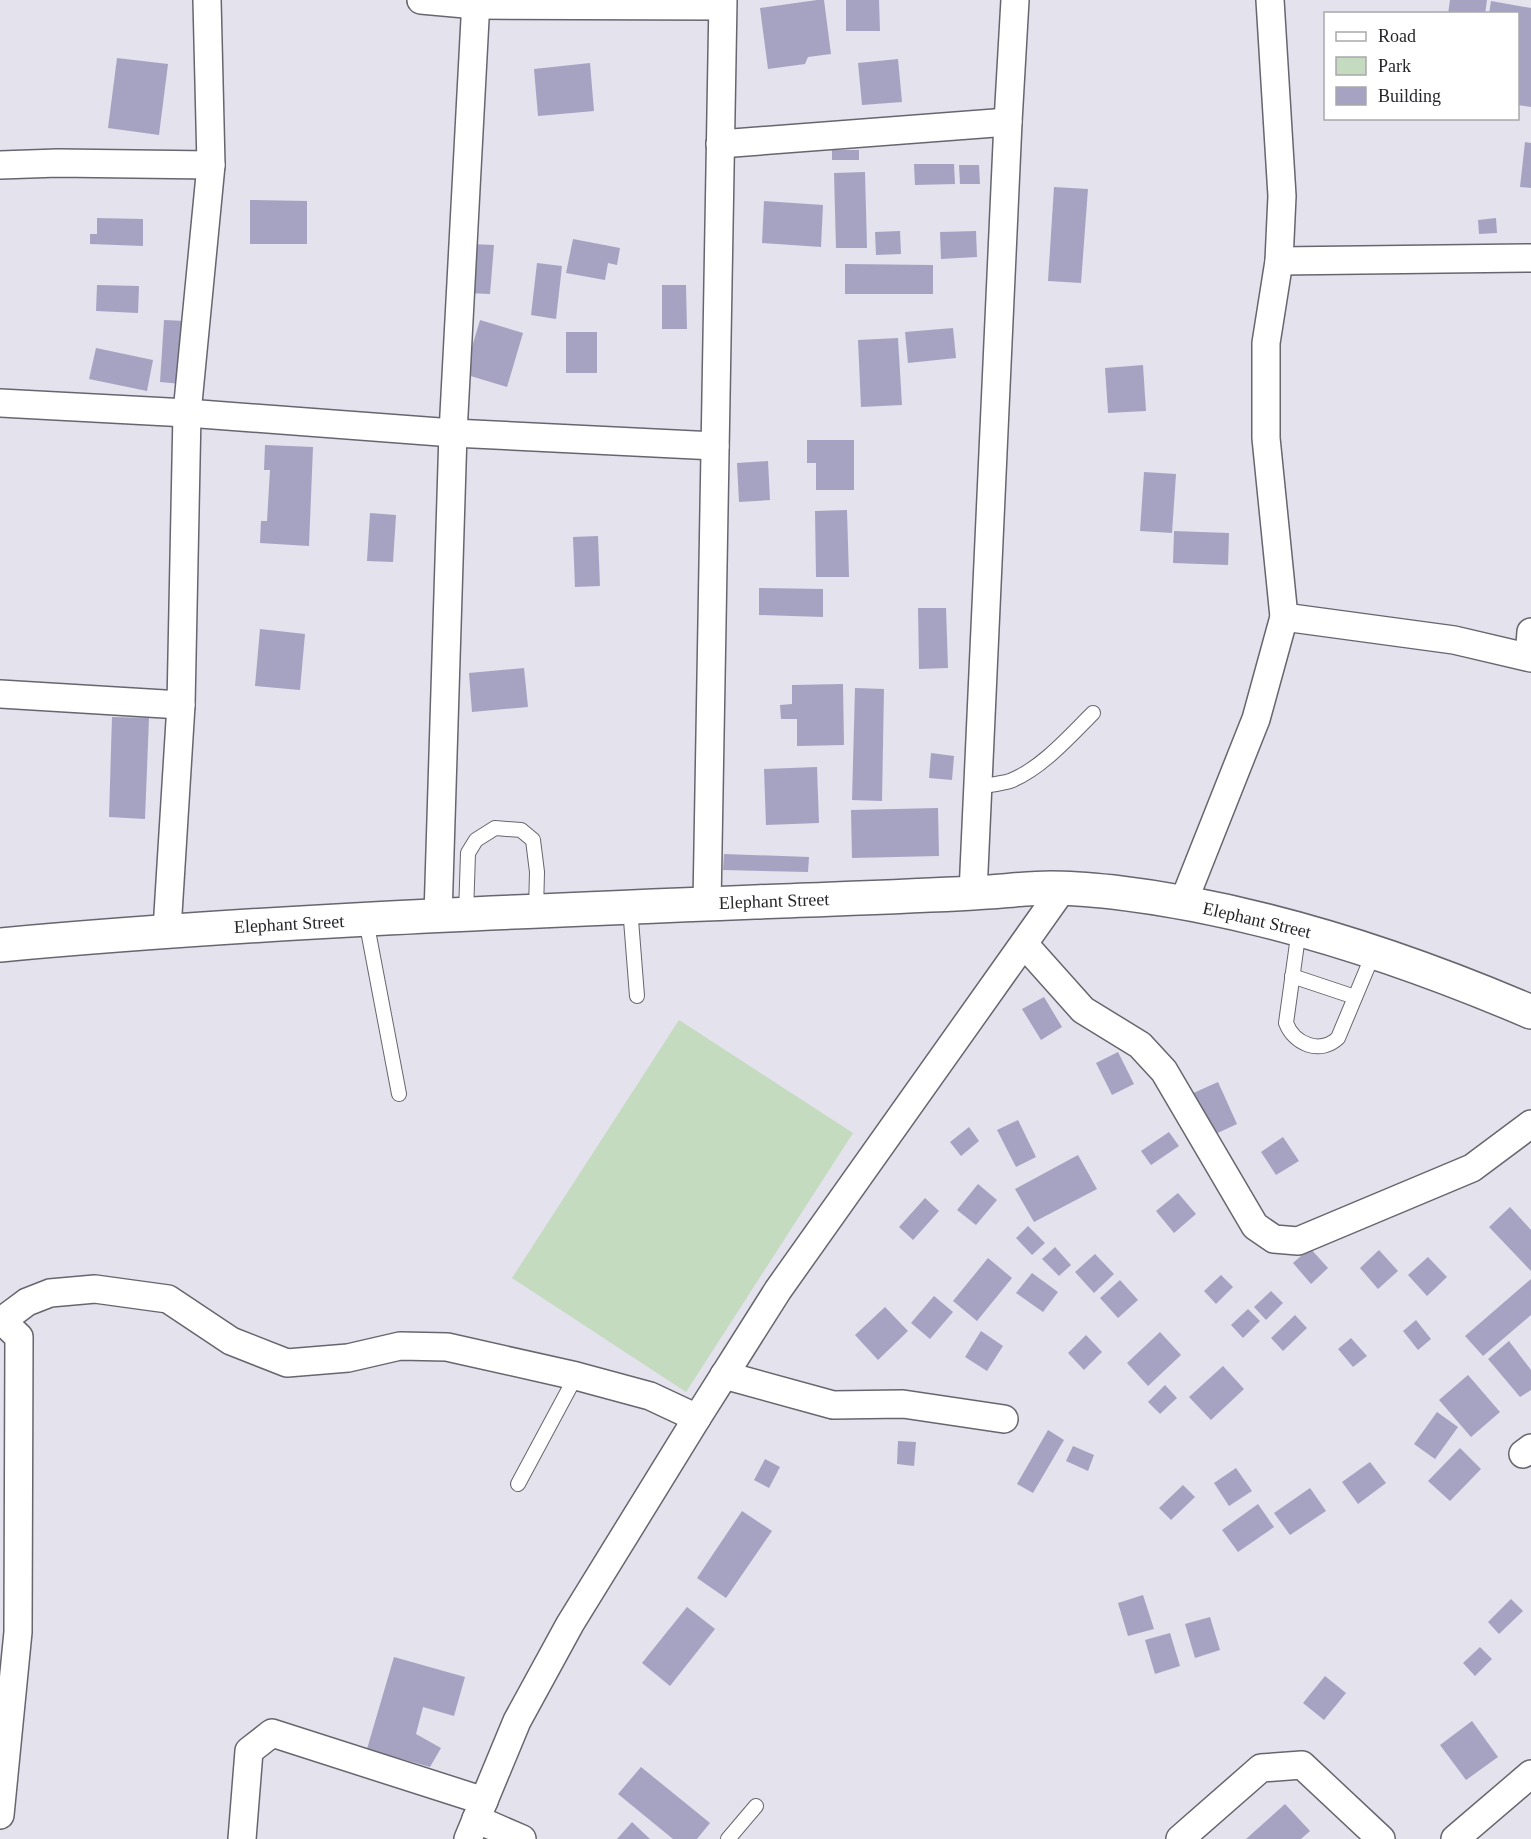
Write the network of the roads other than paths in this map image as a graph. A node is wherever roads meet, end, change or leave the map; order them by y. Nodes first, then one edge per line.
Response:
1 (207, 0) edge
2 (421, 0) edge
3 (1015, 0) edge
4 (1270, 0) edge
5 (476, 2) edge
6 (723, 3) edge
7 (1008, 122) junction
8 (720, 144) junction
9 (0, 165) edge
10 (211, 165) junction
11 (1531, 258) edge
12 (1279, 261) junction
13 (0, 403) edge
14 (187, 413) junction
15 (453, 433) junction
16 (715, 446) junction
17 (1284, 617) junction
18 (1530, 649) edge
19 (0, 694) edge
20 (181, 705) junction
21 (1093, 713) dead end
22 (978, 787) junction
23 (1063, 888) junction
24 (973, 893) junction
25 (1183, 903) junction
26 (707, 904) junction
27 (630, 907) junction
28 (536, 911) junction
29 (452, 915) junction
30 (366, 920) junction
31 (1299, 929) junction
32 (167, 930) junction
33 (1024, 944) junction
34 (0, 945) edge
35 (1374, 952) junction
36 (1292, 976) junction
37 (637, 996) dead end
38 (1355, 997) junction
39 (1531, 1012) edge
40 (399, 1094) dead end
41 (1531, 1124) edge
42 (2, 1320) edge
43 (724, 1375) junction
44 (576, 1376) junction
45 (697, 1418) junction
46 (1004, 1419) dead end
47 (518, 1484) dead end
48 (1531, 1774) edge
49 (756, 1806) dead end
50 (0, 1815) edge
51 (476, 1820) edge
52 (242, 1839) edge
53 (522, 1839) edge
54 (728, 1839) edge
55 (1180, 1839) edge
56 (1381, 1839) edge
57 (1455, 1839) edge

1 - 10 street
2 - 5 street
3 - 7 street
4 - 12 street
5 - 6 street
5 - 15 street
6 - 8 street
7 - 8 street
7 - 22 street
8 - 16 street
9 - 10 street
10 - 14 street
11 - 12 street
12 - 17 street
13 - 14 street
14 - 15 street
14 - 20 street
15 - 16 street
15 - 29 street
16 - 26 street
17 - 18 street
17 - 25 street
19 - 20 street
20 - 32 street
21 - 22 lane
22 - 24 street
23 - 24 main road, Elephant Street
23 - 25 main road, Elephant Street
23 - 33 street
24 - 26 main road, Elephant Street
25 - 31 main road, Elephant Street
26 - 27 main road, Elephant Street
27 - 28 main road, Elephant Street
27 - 37 lane
28 - 29 main road, Elephant Street
28 - 29 lane
29 - 30 main road, Elephant Street
30 - 32 main road, Elephant Street
30 - 40 lane
31 - 35 main road, Elephant Street
31 - 36 lane
32 - 34 main road, Elephant Street
33 - 41 street
33 - 43 street
35 - 38 lane
35 - 39 main road, Elephant Street
36 - 38 lane
36 - 38 lane
42 - 44 street
42 - 50 street
43 - 45 street
43 - 46 street
44 - 45 street
44 - 47 lane
45 - 51 street
48 - 57 street
49 - 54 lane
51 - 52 street
51 - 53 street
55 - 56 street

